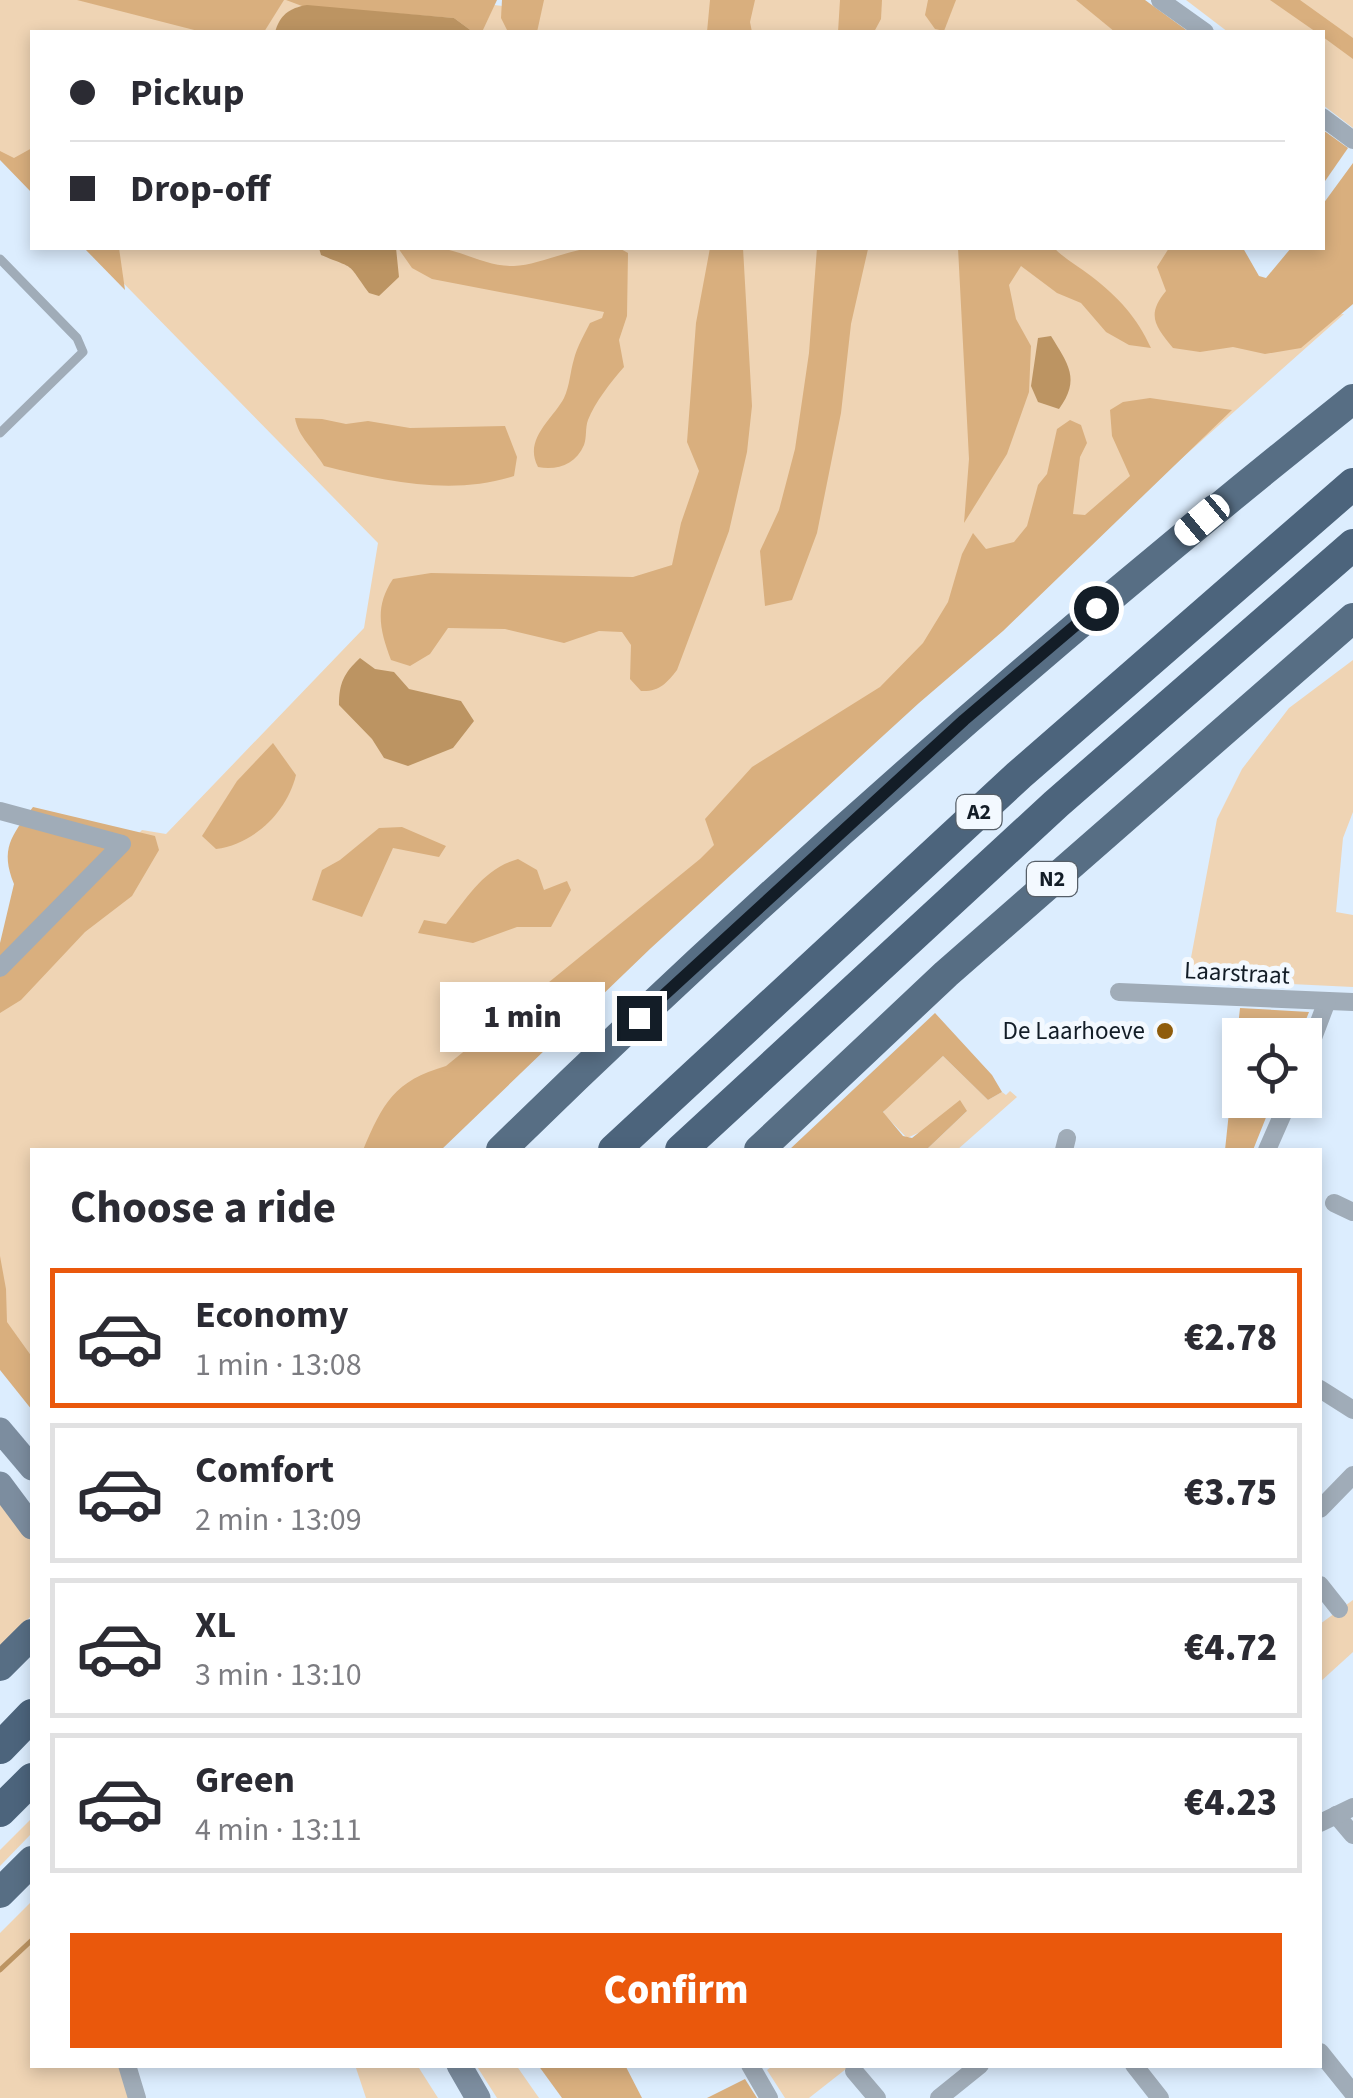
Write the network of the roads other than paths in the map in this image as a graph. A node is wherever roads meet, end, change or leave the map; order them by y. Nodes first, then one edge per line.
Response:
1 (1160, 0) edge
2 (1202, 30) edge
3 (1325, 120) edge
4 (1353, 140) edge
5 (0, 259) edge
6 (1353, 399) edge
7 (0, 433) edge
8 (1353, 484) edge
9 (1353, 544) edge
10 (1353, 618) edge
11 (0, 811) edge
12 (0, 968) edge
13 (1119, 992) dead end
14 (1327, 1002) junction
15 (1353, 1002) edge
16 (1321, 1018) edge
17 (1281, 1118) edge
18 (503, 1148) edge
19 (616, 1148) edge
20 (683, 1148) edge
21 (761, 1148) edge
22 (1268, 1148) edge
23 (1334, 1203) dead end
24 (1353, 1212) edge
25 (1322, 1389) edge
26 (1353, 1410) edge
27 (0, 1430) edge
28 (30, 1466) edge
29 (1353, 1475) edge
30 (0, 1484) edge
31 (1322, 1507) edge
32 (30, 1525) edge
33 (1322, 1588) edge
34 (1339, 1609) dead end
35 (30, 1636) edge
36 (0, 1666) edge
37 (30, 1717) edge
38 (0, 1748) edge
39 (30, 1781) edge
40 (0, 1811) edge
41 (1336, 1815) edge
42 (1353, 1836) edge
43 (30, 1863) edge
44 (0, 1893) edge
45 (1322, 2054) edge
46 (127, 2068) edge
47 (462, 2068) edge
48 (752, 2068) edge
49 (977, 2068) edge
50 (1136, 2068) edge
51 (854, 2070) dead end
52 (1353, 2093) edge
53 (952, 2094) edge
54 (137, 2098) edge
55 (478, 2098) edge
56 (769, 2098) edge
57 (877, 2098) edge
58 (1160, 2098) edge

1 - 2 street
3 - 4 street
5 - 7 lane
6 - 18 highway
8 - 19 highway, A2
9 - 20 highway, A2
10 - 21 highway, N2
11 - 12 street
13 - 14 street, Laarstraat
14 - 15 street, Laarstraat
14 - 16 street
17 - 22 street
23 - 24 street
25 - 26 street
27 - 28 main road
29 - 31 street
30 - 32 main road
33 - 34 street
35 - 36 highway
37 - 38 highway
39 - 40 highway
41 - 42 street
43 - 44 highway
45 - 52 street
46 - 54 street
47 - 55 main road
48 - 56 street
49 - 53 street
50 - 58 street
51 - 57 street

